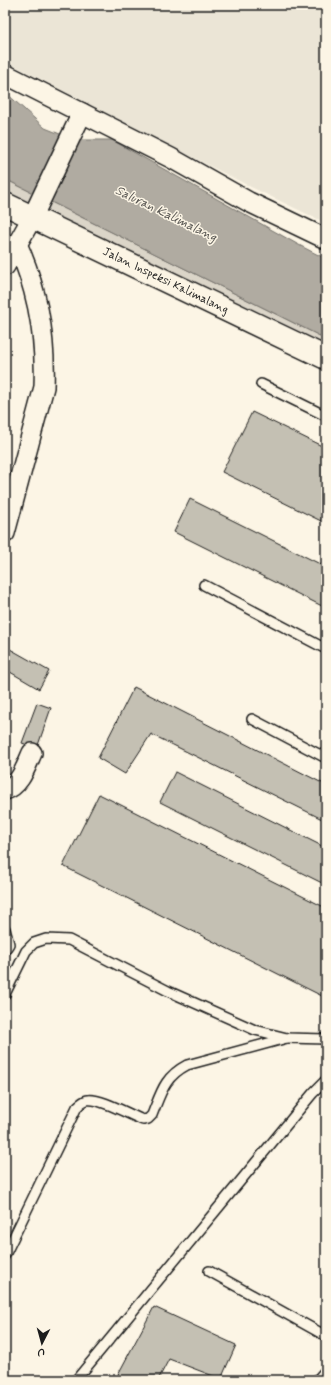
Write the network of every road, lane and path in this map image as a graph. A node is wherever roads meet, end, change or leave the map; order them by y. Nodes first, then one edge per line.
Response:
1 (5, 74) edge
2 (78, 121) junction
3 (5, 204) edge
4 (36, 210) junction
5 (326, 239) edge
6 (17, 244) junction
7 (5, 266) edge
8 (326, 358) edge
9 (261, 384) dead end
10 (326, 416) edge
11 (5, 533) edge
12 (204, 585) dead end
13 (326, 649) edge
14 (252, 719) dead end
15 (32, 753) dead end
16 (326, 758) edge
17 (5, 790) edge
18 (5, 930) edge
19 (5, 950) edge
20 (5, 994) edge
21 (287, 1038) junction
22 (326, 1039) edge
23 (326, 1080) edge
24 (5, 1255) edge
25 (209, 1270) dead end
26 (326, 1336) edge
27 (326, 1370) edge
28 (76, 1380) edge
29 (317, 1380) edge

1 - 2 street
2 - 4 street
2 - 5 street
3 - 4 main road, Jalan Inspeksi Kalimalang
4 - 6 street
4 - 8 main road, Jalan Inspeksi Kalimalang
6 - 7 street
6 - 11 street
9 - 10 lane
12 - 13 lane
14 - 16 lane
15 - 17 street
18 - 19 lane
20 - 21 lane
21 - 22 lane
21 - 24 lane
23 - 28 lane
25 - 26 lane
27 - 29 lane

